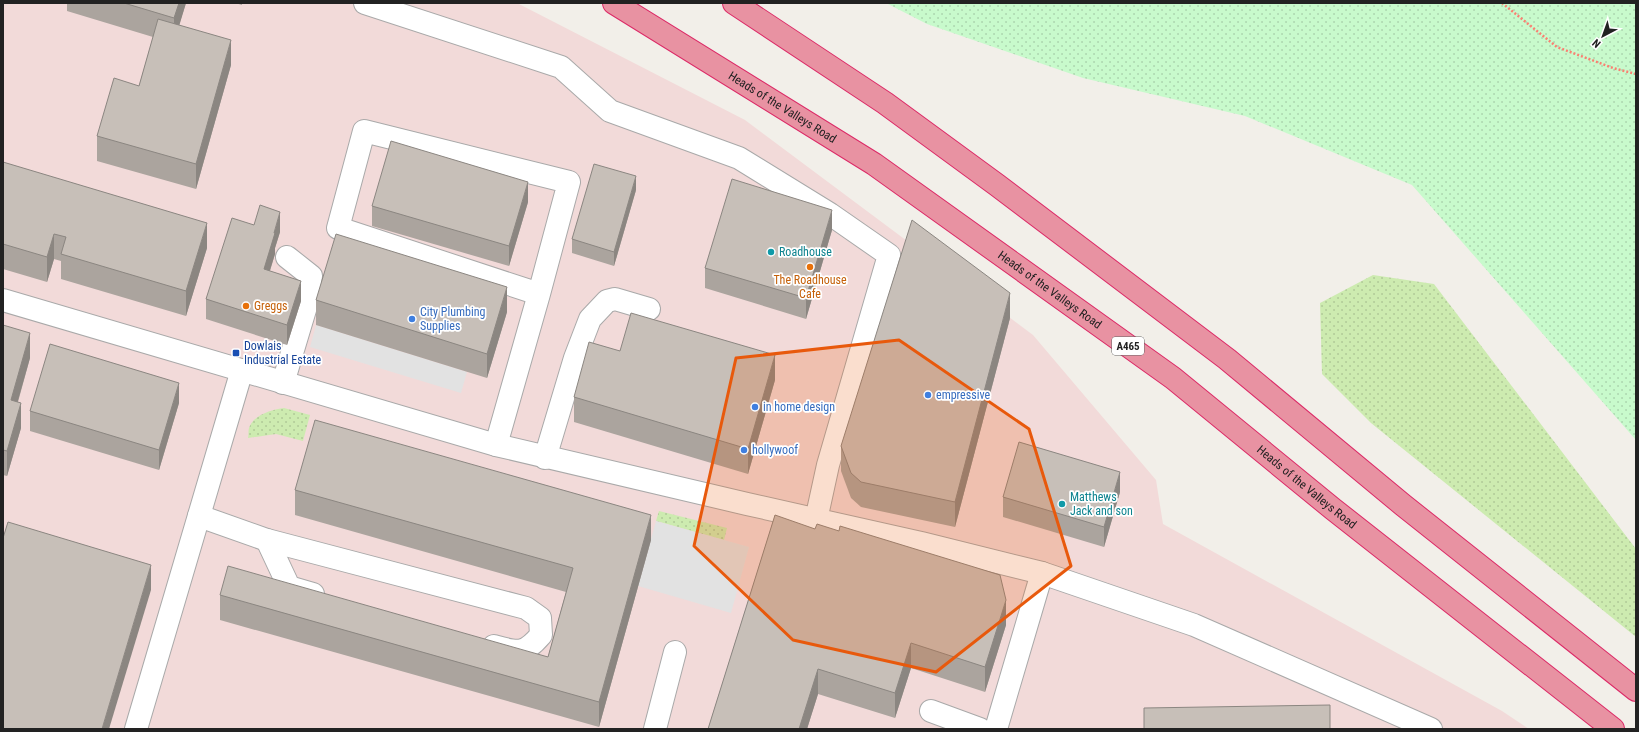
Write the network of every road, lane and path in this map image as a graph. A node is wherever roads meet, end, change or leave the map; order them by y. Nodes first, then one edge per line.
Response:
1 (365, 3) edge
2 (614, 3) edge
3 (734, 3) edge
4 (1502, 3) edge
5 (1636, 74) edge
6 (287, 257) dead end
7 (539, 294) junction
8 (3, 300) edge
9 (649, 309) dead end
10 (242, 370) junction
11 (283, 383) junction
12 (496, 445) junction
13 (545, 458) junction
14 (199, 516) junction
15 (816, 520) junction
16 (267, 540) junction
17 (1042, 573) junction
18 (335, 600) edge
19 (478, 642) edge
20 (675, 652) dead end
21 (1636, 690) edge
22 (931, 711) dead end
23 (136, 729) edge
24 (655, 729) edge
25 (980, 729) edge
26 (996, 729) edge
27 (1431, 729) edge
28 (1614, 729) edge

1 - 15 street
2 - 28 highway, Heads of the Valleys Road / A465
3 - 21 highway
4 - 5 path
6 - 11 street
7 - 7 street
7 - 12 street
8 - 10 street
9 - 13 street
10 - 11 street
10 - 14 street
11 - 12 street
12 - 13 street
13 - 15 street
14 - 16 street
14 - 23 street
15 - 17 street
16 - 18 street
16 - 19 street
17 - 26 street
17 - 27 street
20 - 24 street
22 - 25 street

